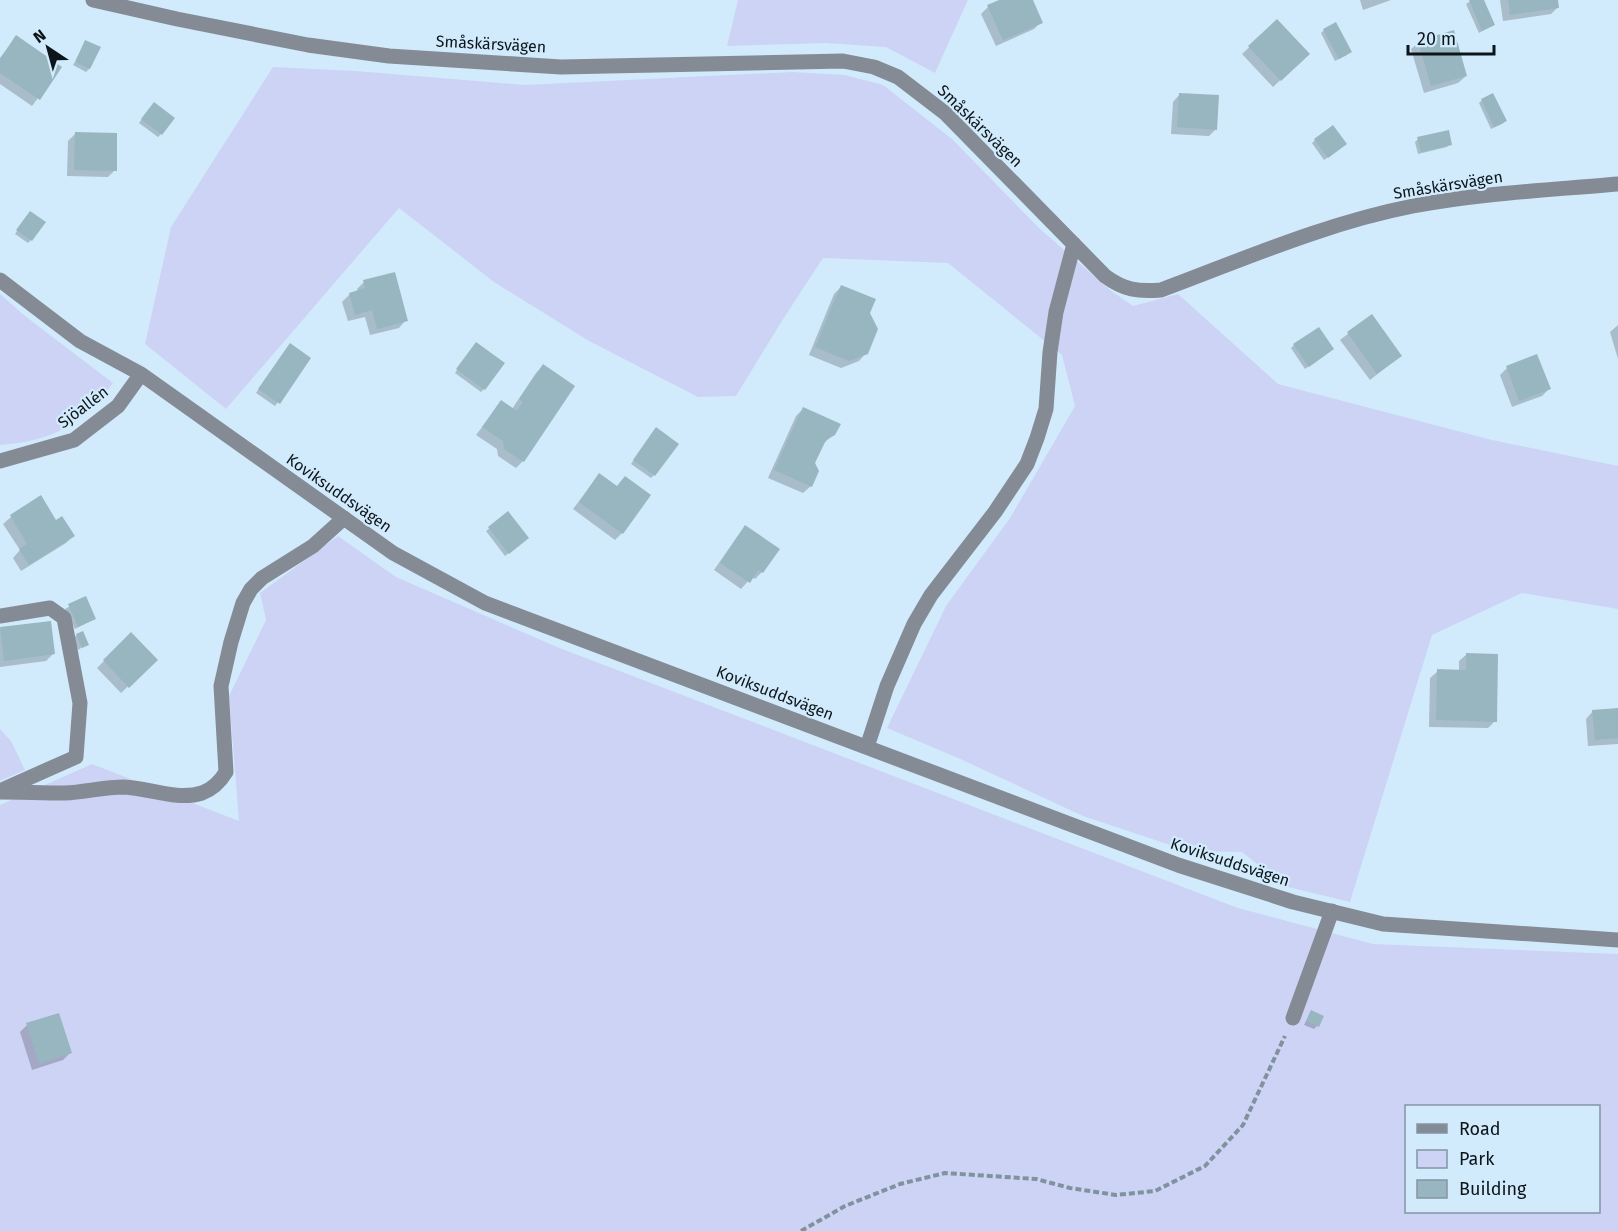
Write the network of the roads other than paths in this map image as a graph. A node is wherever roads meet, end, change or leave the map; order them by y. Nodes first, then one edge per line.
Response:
1 (93, 0) edge
2 (1618, 184) edge
3 (1074, 244) junction
4 (0, 280) edge
5 (141, 374) junction
6 (0, 461) edge
7 (344, 518) junction
8 (0, 616) edge
9 (867, 747) junction
10 (0, 792) edge
11 (1332, 911) junction
12 (1618, 940) edge
13 (1293, 1018) road end

1 - 3 street, Småskärsvägen
2 - 3 street, Småskärsvägen
3 - 9 street
4 - 5 street, Koviksuddsvägen
5 - 6 street, Sjöallén
5 - 7 street, Koviksuddsvägen
7 - 9 street, Koviksuddsvägen
7 - 10 street
8 - 10 street
9 - 11 street, Koviksuddsvägen
11 - 12 street, Koviksuddsvägen
11 - 13 street

